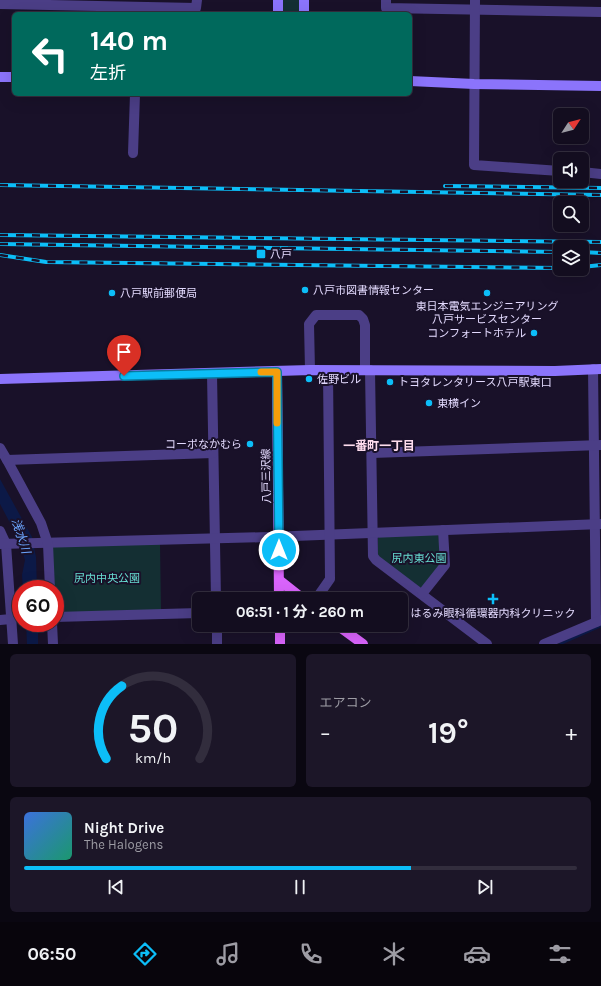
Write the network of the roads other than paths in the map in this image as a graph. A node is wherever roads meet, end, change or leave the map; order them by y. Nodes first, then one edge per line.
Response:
1 (196, 0) edge
2 (278, 0) edge
3 (304, 0) edge
4 (386, 0) edge
5 (77, 2) edge
6 (0, 4) edge
7 (431, 4) edge
8 (475, 5) edge
9 (137, 6) edge
10 (278, 12) edge
11 (304, 12) edge
12 (601, 12) edge
13 (0, 77) edge
14 (12, 77) edge
15 (412, 81) edge
16 (474, 84) junction
17 (601, 86) edge
18 (135, 96) edge
19 (133, 153) dead end
20 (553, 171) edge
21 (589, 173) edge
22 (601, 174) edge
23 (597, 369) edge
24 (310, 370) junction
25 (328, 370) junction
26 (368, 370) junction
27 (277, 372) junction
28 (212, 374) junction
29 (0, 379) edge
30 (597, 446) edge
31 (0, 448) edge
32 (213, 453) junction
33 (372, 453) junction
34 (7, 460) junction
35 (598, 524) edge
36 (443, 530) junction
37 (0, 531) edge
38 (372, 532) junction
39 (330, 534) junction
40 (279, 536) junction
41 (215, 538) junction
42 (5, 544) edge
43 (48, 544) junction
44 (50, 580) edge
45 (279, 580) junction
46 (216, 592) edge
47 (279, 592) edge
48 (294, 592) edge
49 (321, 592) edge
50 (422, 594) junction
51 (192, 613) edge
52 (64, 617) edge
53 (11, 619) junction
54 (0, 620) edge
55 (598, 621) edge
56 (52, 632) edge
57 (217, 632) edge
58 (280, 632) edge
59 (346, 632) edge
60 (13, 644) edge
61 (53, 644) edge
62 (217, 644) edge
63 (280, 644) edge
64 (362, 644) edge
65 (487, 644) edge
66 (544, 644) edge

1 - 9 street
2 - 10 street
3 - 11 street
4 - 7 street
5 - 6 street
5 - 9 street
7 - 8 street
8 - 12 street
8 - 16 street
13 - 14 street
15 - 16 street
16 - 17 street
16 - 20 street
18 - 19 street
21 - 22 street
23 - 26 street
23 - 30 street
24 - 25 street
24 - 26 street
24 - 27 street
25 - 26 street
25 - 39 street
26 - 33 street
27 - 28 street
27 - 40 main road, 八戸三沢線
28 - 29 street
28 - 32 street
30 - 33 street
30 - 35 street
31 - 34 street
32 - 34 street
32 - 41 street
33 - 38 street
34 - 43 street
35 - 36 street
35 - 55 street
36 - 38 street
36 - 50 street
37 - 42 street
38 - 39 street
38 - 50 street
39 - 40 street
39 - 49 street
40 - 41 street
40 - 45 main road, 八戸三沢線
41 - 43 street
41 - 46 street
42 - 43 street
42 - 53 street
43 - 44 street
45 - 47 main road, 八戸三沢線
45 - 48 main road
50 - 65 street
51 - 52 street
53 - 54 street
53 - 60 street
55 - 66 street
56 - 61 street
57 - 62 street
58 - 63 main road
59 - 64 main road

